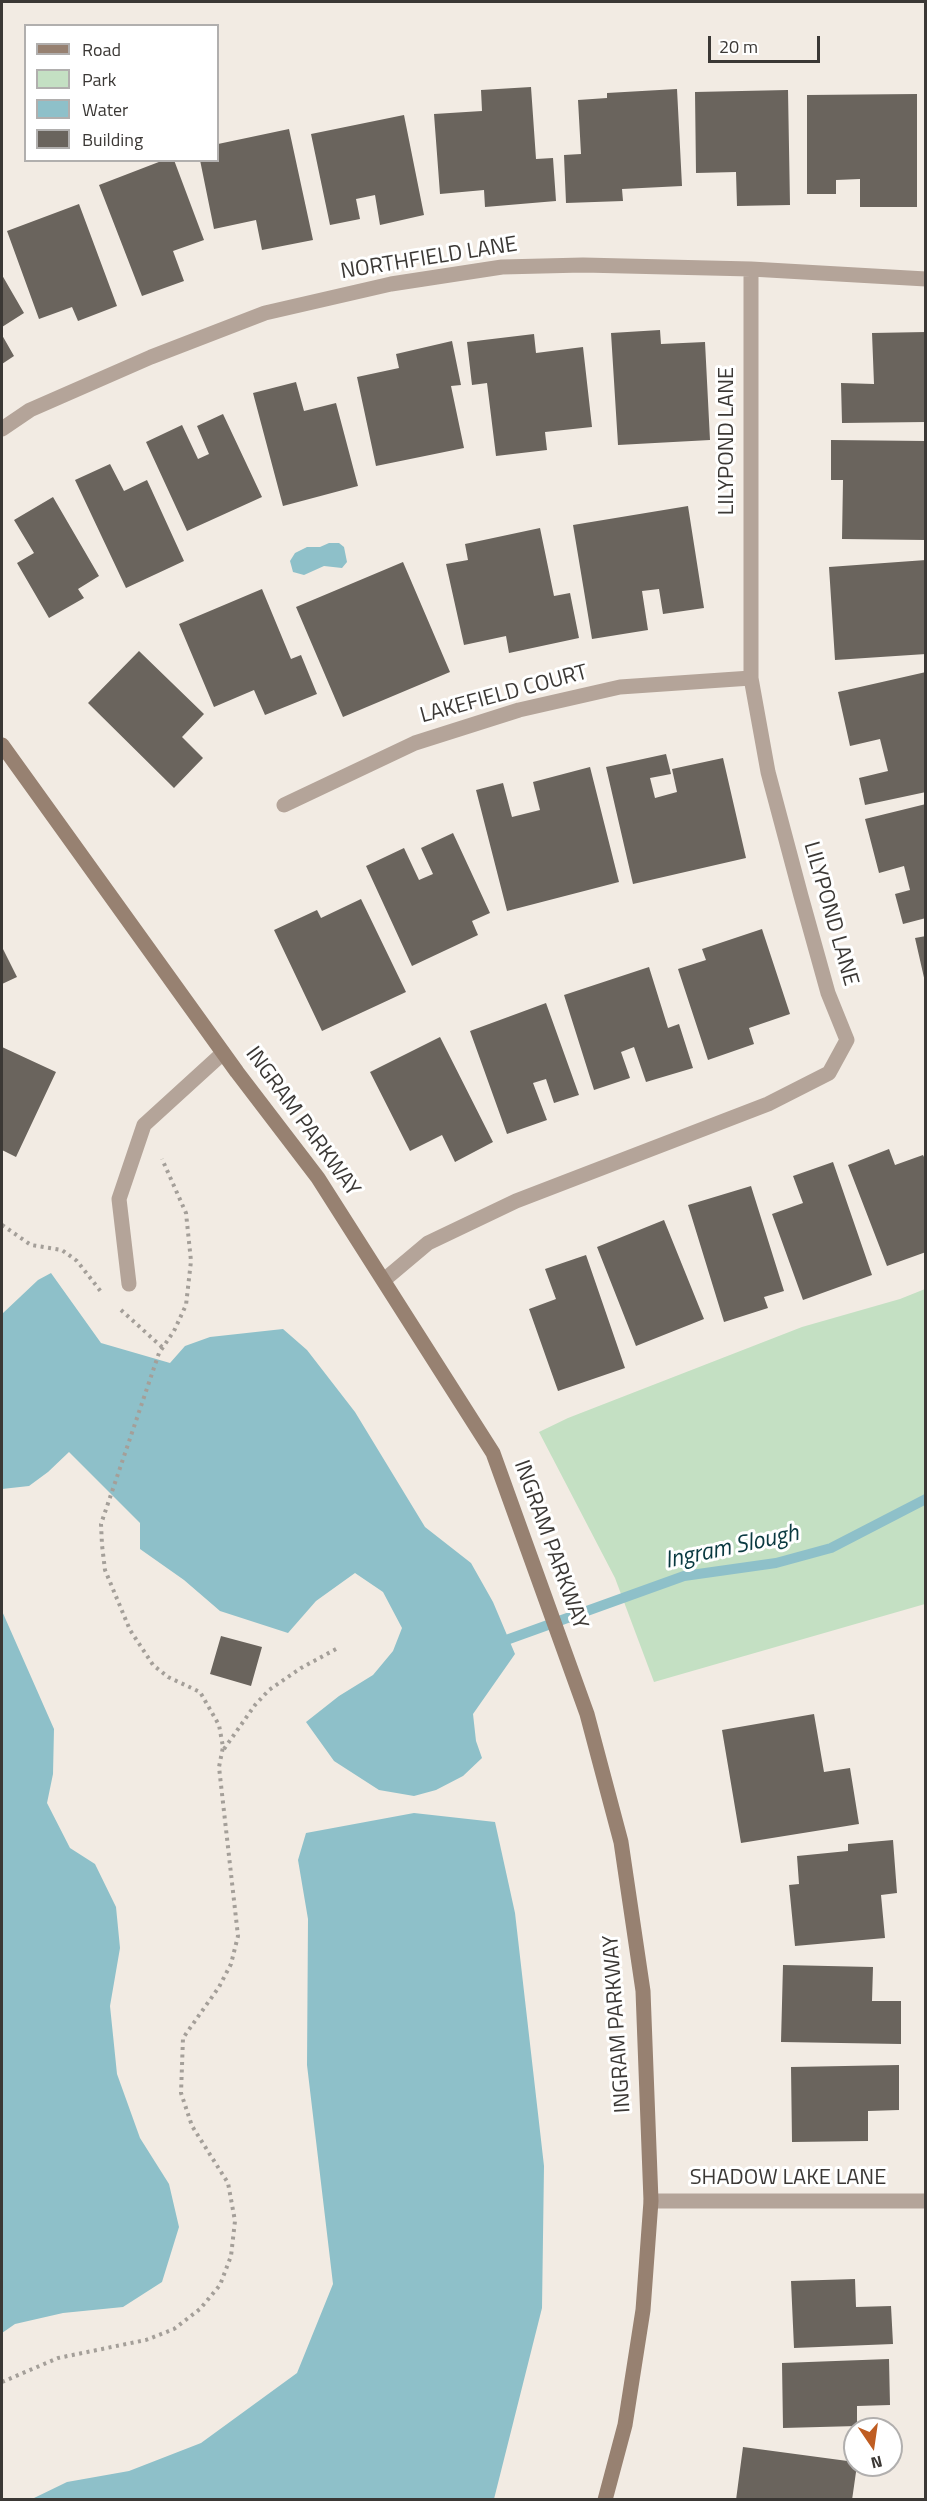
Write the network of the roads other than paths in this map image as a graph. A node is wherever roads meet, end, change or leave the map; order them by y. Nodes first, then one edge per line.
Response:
1 (751, 269) junction
2 (926, 279) edge
3 (2, 429) edge
4 (751, 678) junction
5 (2, 745) edge
6 (284, 805) dead end
7 (223, 1053) junction
8 (384, 1280) junction
9 (129, 1284) dead end
10 (926, 2201) edge
11 (651, 2202) junction
12 (605, 2499) edge

1 - 2 street, NORTHFIELD LANE
1 - 3 street, NORTHFIELD LANE
1 - 4 street, LILYPOND LANE
4 - 6 street, LAKEFIELD COURT
4 - 8 street, LILYPOND LANE
5 - 7 street, INGRAM PARKWAY
7 - 8 street, INGRAM PARKWAY
7 - 9 street
8 - 11 street, INGRAM PARKWAY
10 - 11 street, SHADOW LAKE LANE
11 - 12 street, INGRAM PARKWAY

